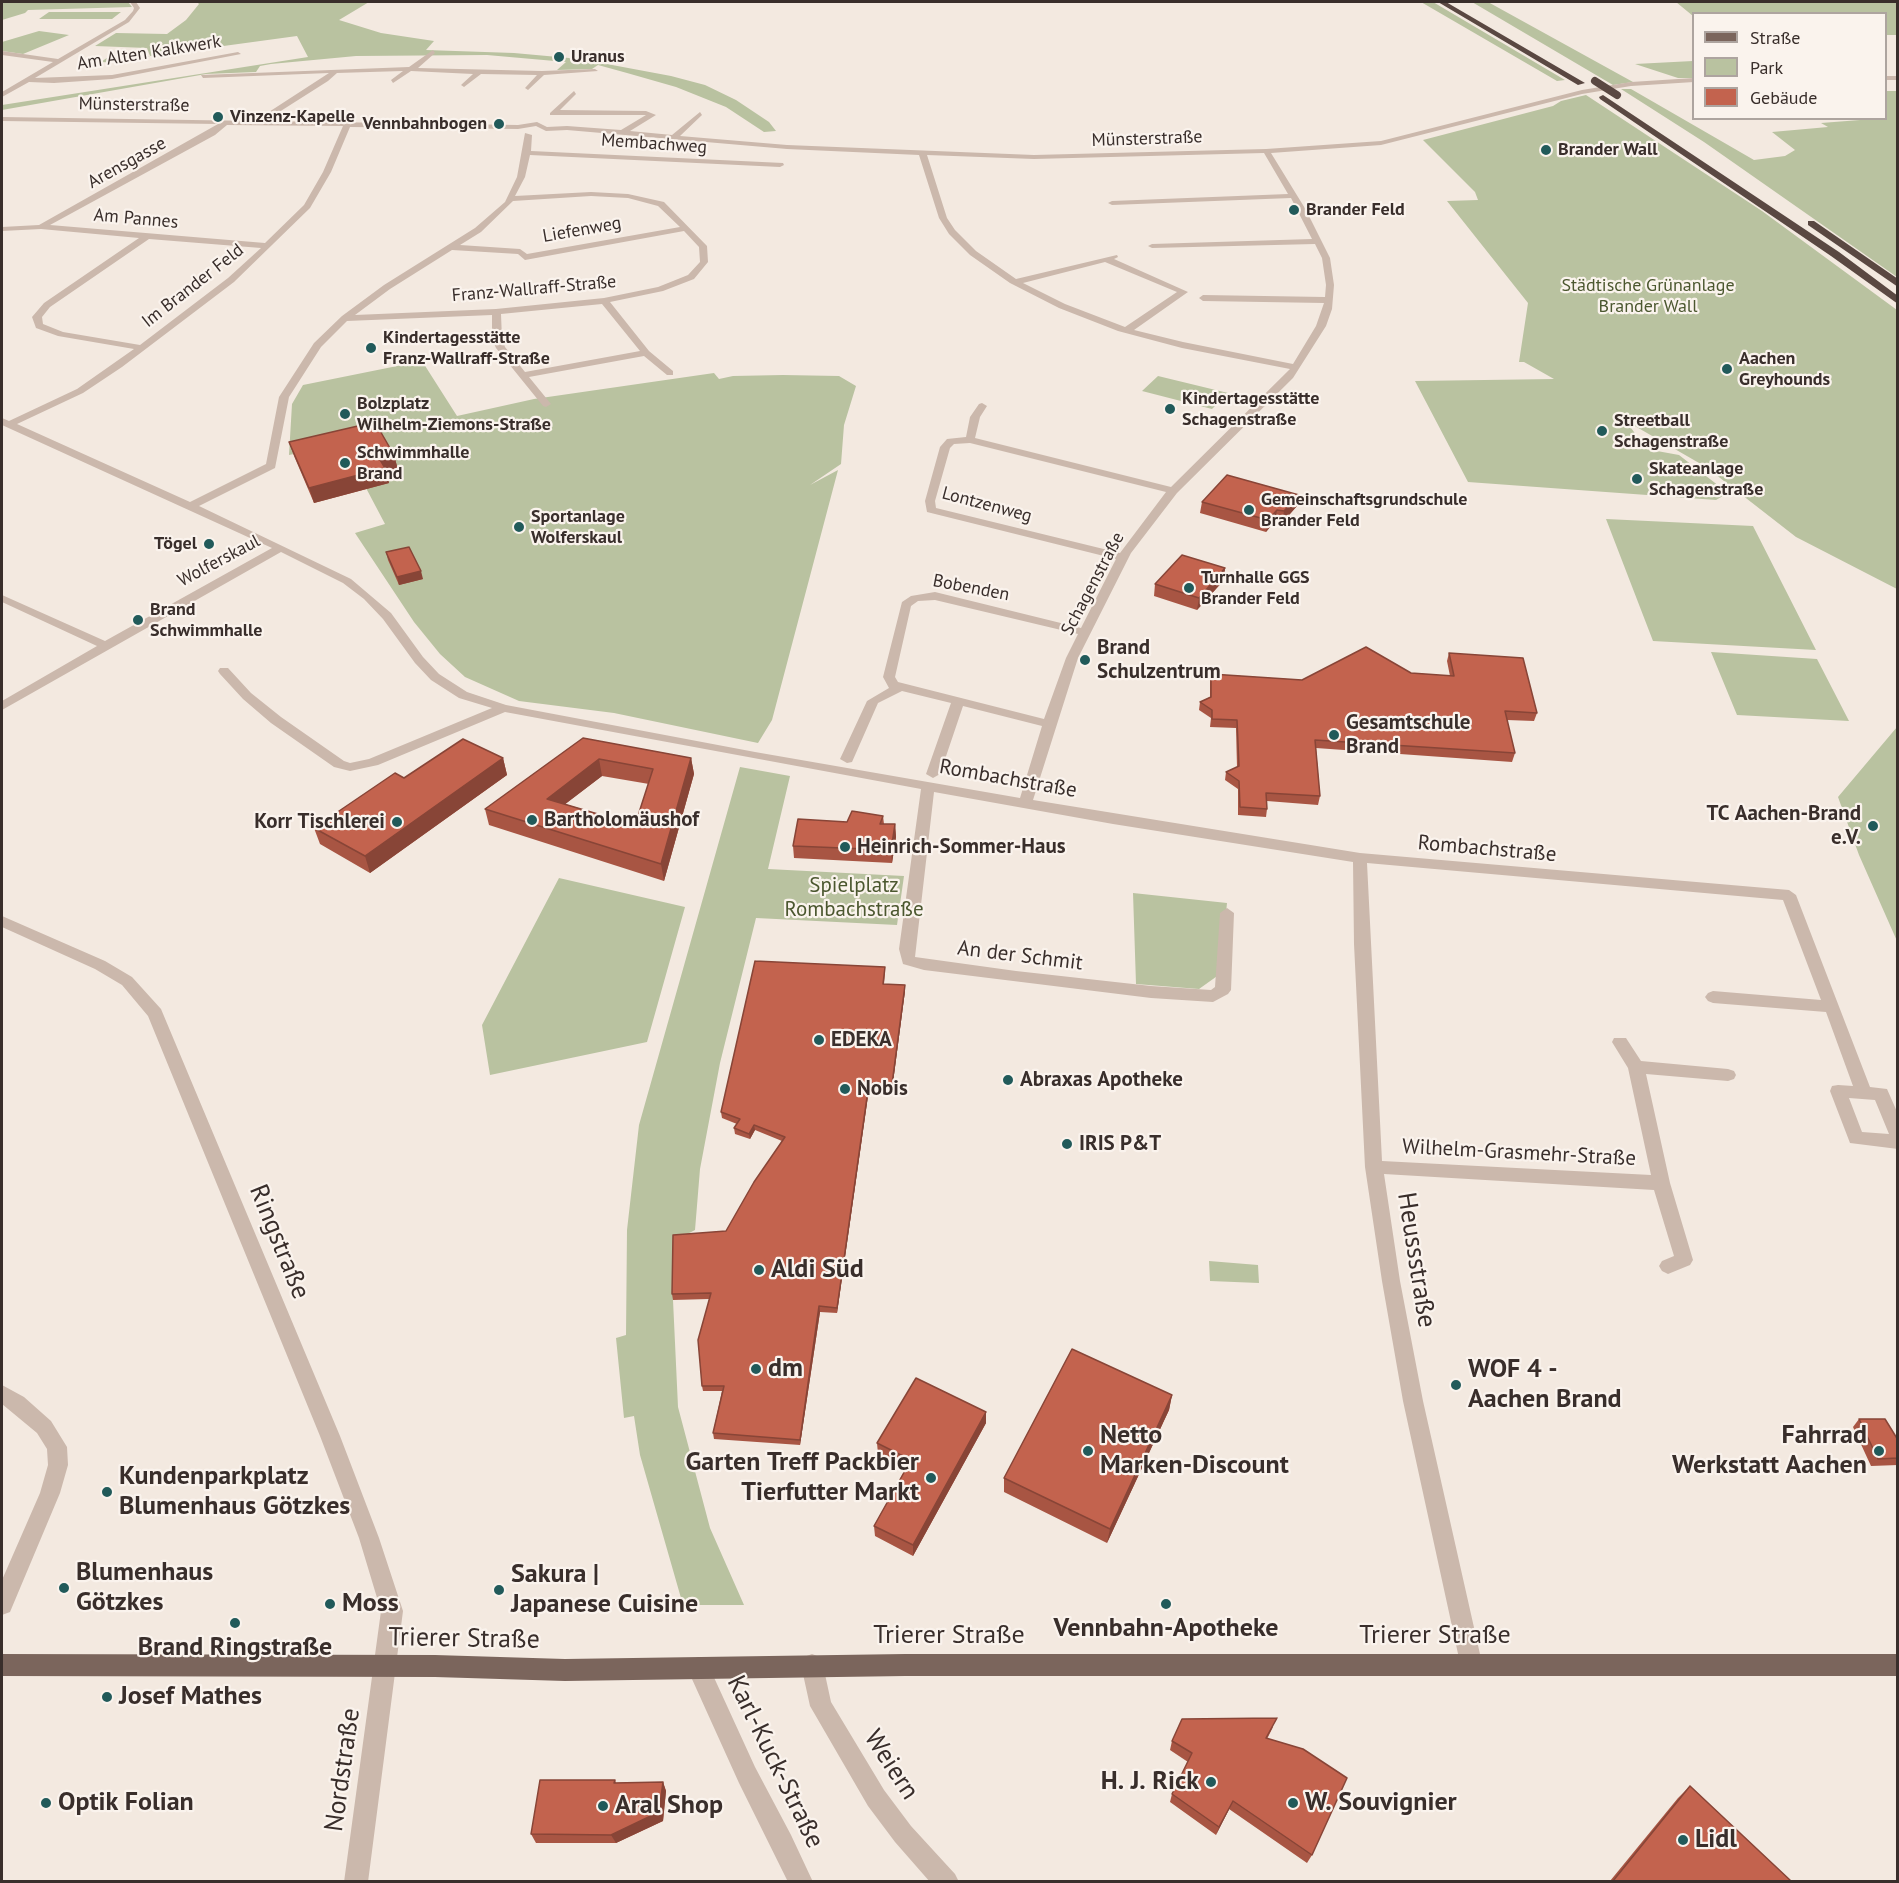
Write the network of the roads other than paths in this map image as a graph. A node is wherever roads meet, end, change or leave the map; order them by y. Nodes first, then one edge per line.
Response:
1 (133, 2) edge
2 (1442, 2) edge
3 (1457, 2) edge
4 (433, 52) dead end
5 (2, 53) edge
6 (238, 54) dead end
7 (60, 61) junction
8 (411, 69) junction
9 (335, 71) junction
10 (595, 71) dead end
11 (479, 72) junction
12 (542, 73) junction
13 (203, 75) dead end
14 (231, 75) junction
15 (29, 80) junction
16 (1692, 80) edge
17 (222, 81) dead end
18 (393, 81) dead end
19 (464, 85) dead end
20 (528, 88) dead end
21 (1616, 91) junction
22 (574, 93) dead end
23 (2, 95) edge
24 (556, 111) junction
25 (700, 114) dead end
26 (2, 119) edge
27 (226, 122) junction
28 (258, 122) junction
29 (348, 123) junction
30 (537, 124) junction
31 (518, 127) junction
32 (546, 129) junction
33 (621, 133) junction
34 (528, 135) junction
35 (674, 137) junction
36 (1687, 141) dead end
37 (1266, 151) junction
38 (527, 153) junction
39 (923, 154) junction
40 (780, 165) dead end
41 (1293, 196) junction
42 (511, 199) junction
43 (1112, 203) dead end
44 (1806, 220) dead end
45 (41, 227) junction
46 (2, 229) edge
47 (684, 229) junction
48 (146, 237) junction
49 (1318, 241) junction
50 (268, 246) junction
51 (1152, 246) dead end
52 (452, 247) junction
53 (1120, 253) dead end
54 (1106, 259) junction
55 (1015, 282) junction
56 (1898, 284) edge
57 (1203, 298) dead end
58 (1330, 300) junction
59 (604, 301) junction
60 (1898, 301) edge
61 (496, 312) junction
62 (345, 318) junction
63 (1127, 330) junction
64 (141, 348) junction
65 (646, 353) junction
66 (1295, 367) junction
67 (670, 373) dead end
68 (523, 375) junction
69 (546, 404) dead end
70 (982, 406) dead end
71 (6, 423) edge
72 (970, 440) junction
73 (1173, 491) junction
74 (189, 507) junction
75 (281, 548) junction
76 (1123, 557) junction
77 (2, 598) edge
78 (1084, 632) junction
79 (107, 646) junction
80 (224, 671) dead end
81 (898, 688) junction
82 (958, 703) junction
83 (2, 706) edge
84 (504, 708) junction
85 (1049, 724) junction
86 (847, 759) dead end
87 (930, 780) junction
88 (1025, 803) junction
89 (1360, 858) junction
90 (1227, 913) dead end
91 (4, 925) edge
92 (1713, 997) dead end
93 (1830, 1007) junction
94 (1620, 1042) dead end
95 (1636, 1067) junction
96 (1728, 1075) dead end
97 (1864, 1093) junction
98 (1898, 1135) edge
99 (1898, 1142) edge
100 (1374, 1167) junction
101 (1661, 1183) junction
102 (1668, 1266) dead end
103 (2, 1395) edge
104 (2, 1604) edge
105 (1471, 1663) junction
106 (2, 1665) edge
107 (812, 1665) junction
108 (1898, 1665) edge
109 (386, 1667) junction
110 (698, 1668) junction
111 (356, 1881) edge
112 (801, 1881) edge
113 (947, 1881) edge

1 - 7 street
2 - 60 highway
3 - 21 highway, bridge
4 - 8 street
5 - 7 street
6 - 15 street, Am Alten Kalkwerk
7 - 15 street
8 - 9 street
8 - 11 street
8 - 18 street
9 - 14 street
9 - 28 street
10 - 12 street
11 - 12 street
11 - 19 street
12 - 20 street
13 - 14 street
14 - 17 street
15 - 23 street
16 - 21 street, Münsterstraße
21 - 36 highway
21 - 37 street, Münsterstraße
22 - 24 street, Münsterstraße
24 - 30 street, Münsterstraße
24 - 33 street
25 - 35 street
26 - 27 street, Münsterstraße
27 - 28 street, Münsterstraße
27 - 45 street, Arensgasse
28 - 29 street, Münsterstraße
29 - 31 street, Münsterstraße
29 - 50 street, Im Brander Feld
30 - 31 street, Münsterstraße
30 - 32 street, Münsterstraße
31 - 34 street
32 - 33 street, Münsterstraße
32 - 34 street, Münsterstraße
33 - 35 street, Münsterstraße
34 - 38 street
35 - 39 street, Münsterstraße
37 - 39 street, Münsterstraße
37 - 41 street, Schagenstraße
38 - 40 street, Membachweg
38 - 42 street
39 - 55 street
41 - 43 street
41 - 49 street, Schagenstraße
42 - 47 street, Franz-Wallraff-Straße
42 - 52 street
44 - 56 highway
45 - 46 street, Am Pannes
45 - 48 street, Am Pannes
47 - 52 street, Liefenweg
47 - 59 street, Franz-Wallraff-Straße
48 - 50 street, Am Pannes
48 - 64 street
49 - 51 street
49 - 58 street, Schagenstraße
50 - 64 street, Im Brander Feld
52 - 62 street
53 - 54 street
54 - 55 street
54 - 63 street
55 - 63 street
57 - 58 street
58 - 66 street, Schagenstraße
59 - 61 street, Franz-Wallraff-Straße
59 - 65 street
61 - 62 street, Franz-Wallraff-Straße
61 - 68 street
62 - 74 street
63 - 66 street
64 - 71 street, Im Brander Feld
65 - 67 street
65 - 68 street
66 - 73 street, Schagenstraße
68 - 69 street
70 - 72 street
71 - 74 street, Wolferskaul
72 - 73 street
72 - 76 street, Lontzenweg
73 - 76 street, Schagenstraße
74 - 75 street, Wolferskaul
75 - 79 street, Wolferskaul
75 - 84 street, Rombachstraße
76 - 78 street, Schagenstraße
77 - 79 street
78 - 81 street, Bobenden
78 - 85 street, Schagenstraße
79 - 83 street, Wolferskaul
80 - 84 street
81 - 82 street
81 - 86 street
82 - 85 street
82 - 87 street
84 - 87 street, Rombachstraße
85 - 88 street, Schagenstraße
87 - 88 street, Rombachstraße
87 - 90 street, An der Schmit
88 - 89 street, Rombachstraße
89 - 93 street, Rombachstraße
89 - 100 street, Heussstraße
91 - 109 street, Ringstraße
92 - 93 street
93 - 97 street
94 - 95 street, Wilhelm-Grasmehr-Straße
95 - 96 street
95 - 101 street, Wilhelm-Grasmehr-Straße
97 - 98 street
97 - 99 street
100 - 101 street, Wilhelm-Grasmehr-Straße
100 - 105 street, Heussstraße
101 - 102 street, Wilhelm-Grasmehr-Straße
103 - 104 street
105 - 107 main road, Trierer Straße
105 - 108 main road, Trierer Straße
106 - 109 main road, Trierer Straße
107 - 110 main road, Trierer Straße
107 - 113 street, Weiern
109 - 110 main road, Trierer Straße
109 - 111 street, Nordstraße
110 - 112 street, Karl-Kuck-Straße

